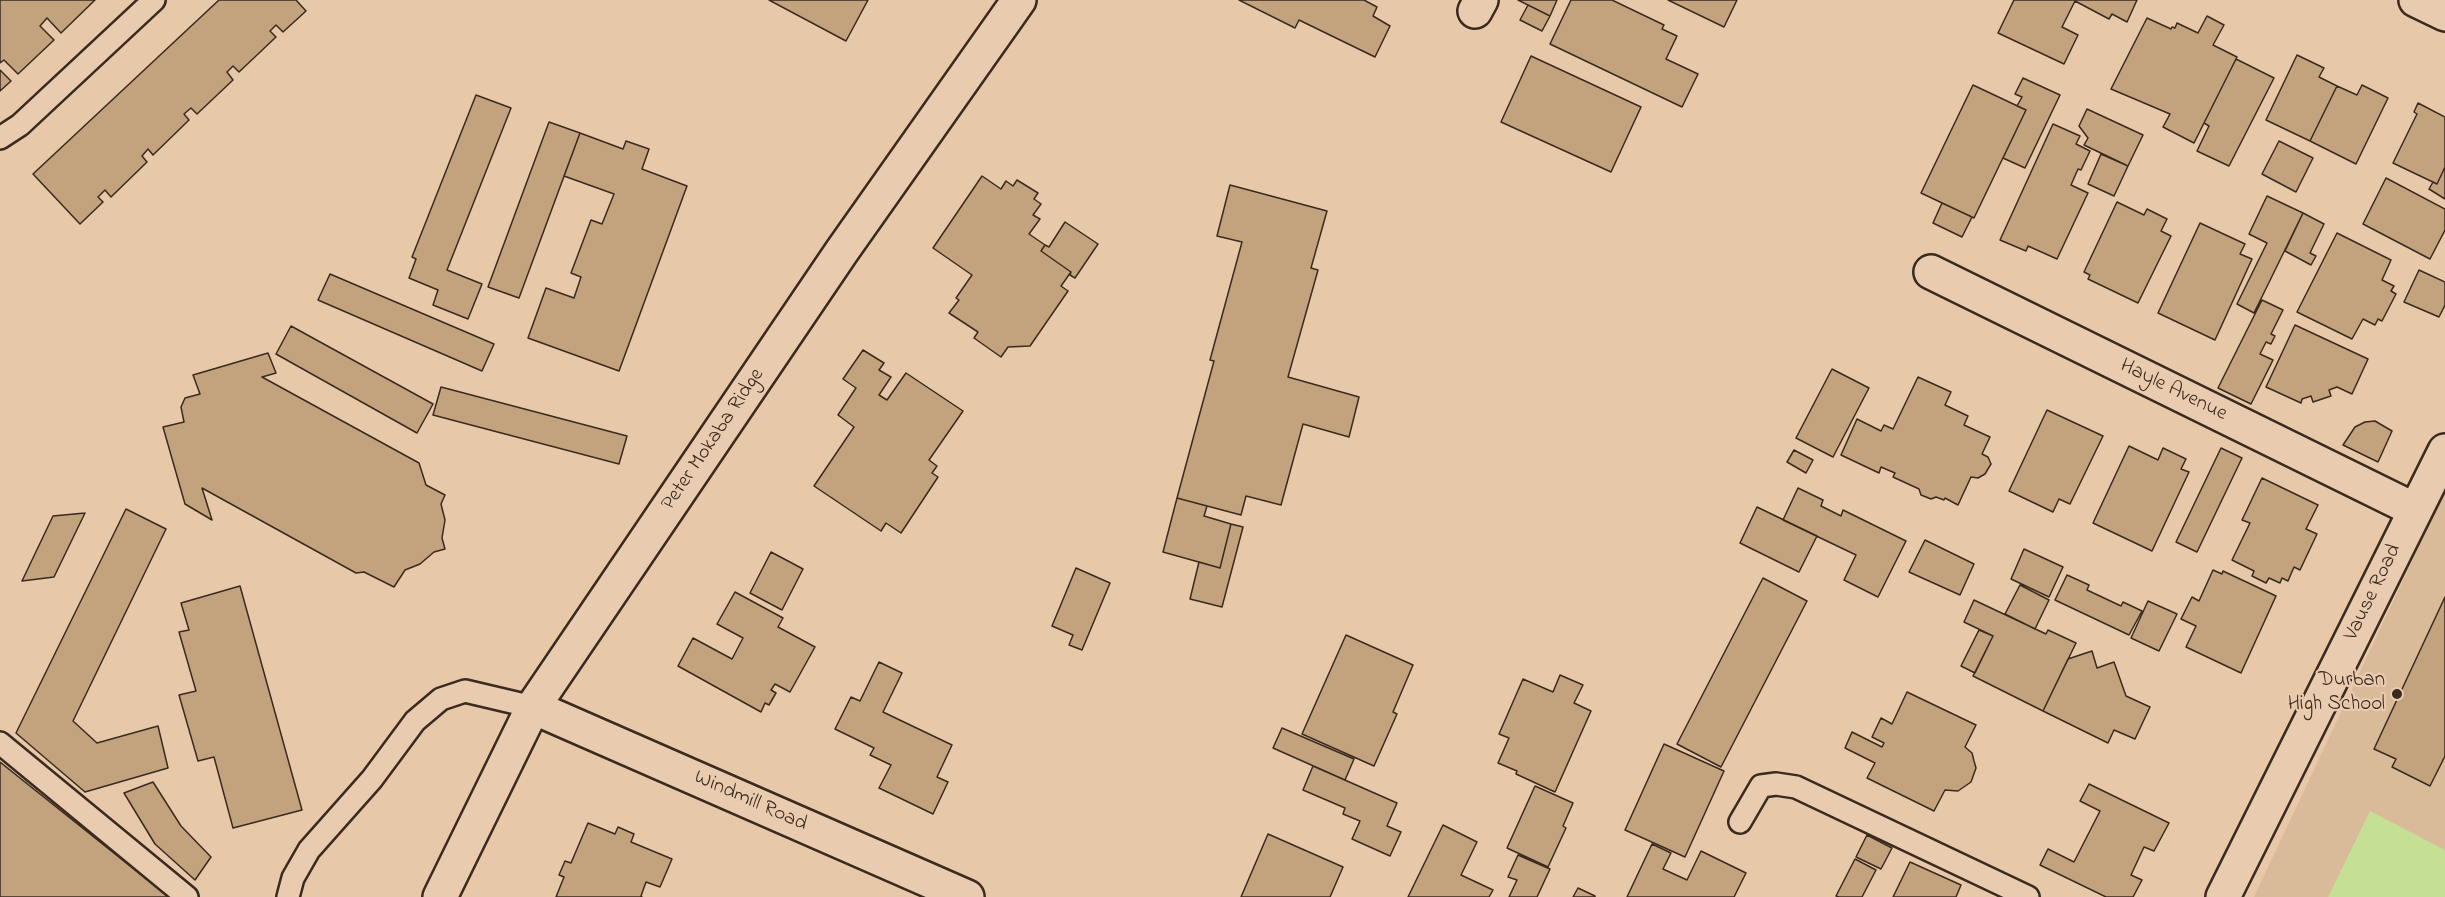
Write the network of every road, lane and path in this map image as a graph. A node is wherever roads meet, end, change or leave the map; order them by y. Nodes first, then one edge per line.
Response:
1 (154, 0) edge
2 (1019, 0) edge
3 (2416, 0) edge
4 (2445, 14) edge
5 (0, 138) edge
6 (1931, 272) dead end
7 (2445, 451) edge
8 (2415, 510) junction
9 (533, 707) junction
10 (0, 743) edge
11 (1740, 822) dead end
12 (187, 897) edge
13 (288, 897) edge
14 (440, 897) edge
15 (967, 897) edge
16 (2028, 897) edge
17 (2223, 897) edge

1 - 5 lane
2 - 9 street, Peter Mokaba Ridge
3 - 4 street
6 - 8 street, Hayle Avenue
7 - 8 street, Vause Road
8 - 17 street, Vause Road
9 - 13 lane
9 - 14 street, Peter Mokaba Ridge
9 - 15 street, Windmill Road
10 - 12 lane
11 - 16 lane

